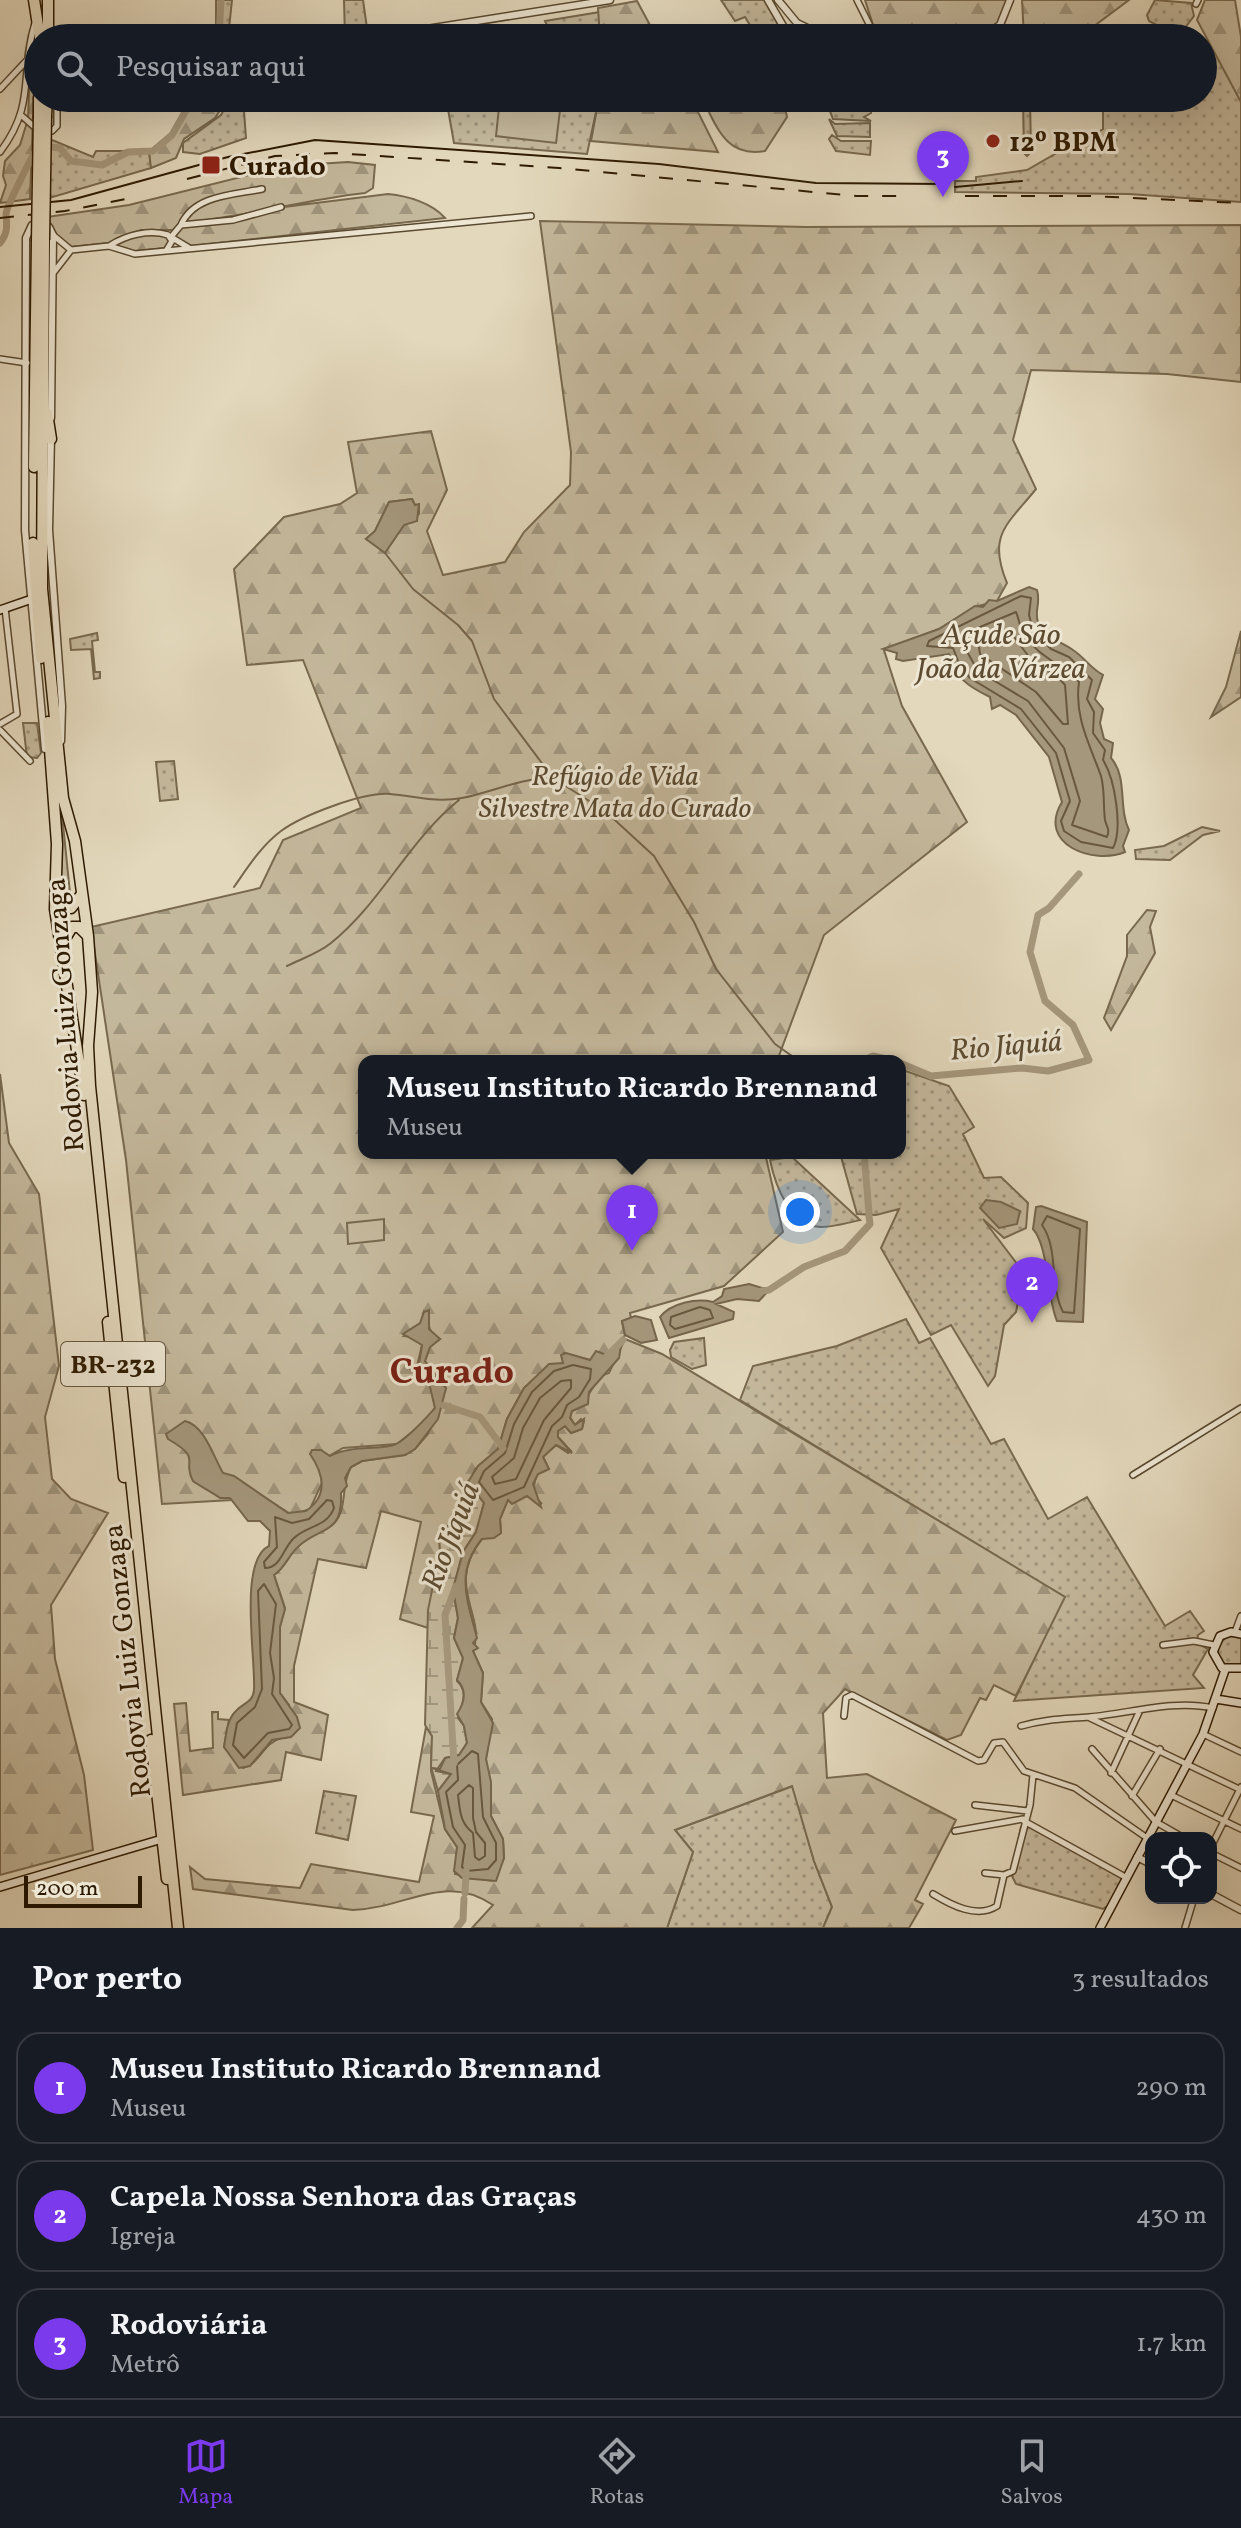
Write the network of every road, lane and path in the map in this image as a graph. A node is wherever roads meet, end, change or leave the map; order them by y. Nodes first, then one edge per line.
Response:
1 (34, 0) edge
2 (41, 0) edge
3 (48, 0) edge
4 (610, 0) edge
5 (768, 0) edge
6 (778, 0) edge
7 (857, 0) edge
8 (1010, 0) edge
9 (35, 22) edge
10 (44, 24) edge
11 (46, 24) edge
12 (458, 24) edge
13 (782, 24) edge
14 (799, 24) edge
15 (869, 24) edge
16 (1000, 24) edge
17 (24, 63) edge
18 (0, 89) edge
19 (24, 99) edge
20 (41, 112) edge
21 (43, 112) edge
22 (57, 112) edge
23 (22, 116) junction
24 (42, 116) junction
25 (0, 152) edge
26 (262, 189) dead end
27 (281, 207) dead end
28 (531, 216) dead end
29 (181, 225) junction
30 (171, 237) junction
31 (45, 239) junction
32 (109, 246) junction
33 (190, 248) junction
34 (71, 250) junction
35 (166, 251) junction
36 (53, 273) junction
37 (0, 359) edge
38 (28, 363) junction
39 (43, 379) junction
40 (34, 401) junction
41 (27, 435) junction
42 (51, 439) junction
43 (29, 600) junction
44 (2, 609) edge
45 (64, 634) dead end
46 (56, 635) junction
47 (0, 724) edge
48 (0, 730) edge
49 (58, 760) junction
50 (30, 761) dead end
51 (55, 800) junction
52 (55, 890) junction
53 (82, 890) junction
54 (88, 936) junction
55 (60, 946) junction
56 (1241, 1408) edge
57 (1133, 1475) dead end
58 (1241, 1616) edge
59 (1238, 1633) edge
60 (1163, 1645) dead end
61 (1214, 1645) junction
62 (1233, 1670) edge
63 (1223, 1691) junction
64 (1232, 1702) junction
65 (1216, 1703) junction
66 (1241, 1703) edge
67 (1140, 1710) junction
68 (844, 1716) dead end
69 (1089, 1717) junction
70 (1021, 1726) dead end
71 (1130, 1734) junction
72 (1203, 1734) junction
73 (1092, 1749) dead end
74 (1160, 1749) junction
75 (1241, 1752) edge
76 (1188, 1763) junction
77 (1111, 1773) junction
78 (1033, 1775) junction
79 (1241, 1789) edge
80 (1171, 1795) junction
81 (1132, 1796) junction
82 (975, 1805) dead end
83 (1028, 1811) junction
84 (1024, 1820) junction
85 (1224, 1821) junction
86 (1156, 1822) junction
87 (1241, 1829) edge
88 (955, 1831) dead end
89 (1150, 1832) edge
90 (1174, 1832) edge
91 (1145, 1837) edge
92 (1217, 1837) edge
93 (162, 1839) junction
94 (1145, 1842) edge
95 (1217, 1854) edge
96 (1137, 1857) junction
97 (1145, 1861) edge
98 (1241, 1868) edge
99 (985, 1873) dead end
100 (1004, 1875) junction
101 (1127, 1878) junction
102 (0, 1887) edge
103 (933, 1894) dead end
104 (1217, 1897) edge
105 (1192, 1904) edge
106 (1241, 1910) edge
107 (172, 1928) edge
108 (178, 1928) edge
109 (1100, 1928) edge
110 (1185, 1928) edge

1 - 9 highway
2 - 10 highway
3 - 11 highway
4 - 12 street
5 - 13 street
6 - 14 street
7 - 15 street
8 - 16 street
17 - 18 street
19 - 23 street
20 - 24 highway, Rodovia Luiz Gonzaga / BR-232
21 - 24 highway, Rodovia Luiz Gonzaga / BR-232
22 - 23 street
23 - 25 street
24 - 31 highway, Rodovia Luiz Gonzaga / BR-232, bridge
26 - 29 street
27 - 29 street
28 - 33 street
29 - 30 street
30 - 32 street
30 - 33 street
30 - 35 street
31 - 34 street
31 - 36 street
31 - 38 street
31 - 39 highway, Rodovia Luiz Gonzaga / BR-232
31 - 40 highway, Rodovia Luiz Gonzaga / BR-232
32 - 34 street
32 - 35 street
33 - 35 street
34 - 36 street
36 - 42 street
37 - 38 street
38 - 41 street
39 - 42 highway
39 - 49 highway, Rodovia Luiz Gonzaga / BR-232
40 - 41 highway
40 - 51 highway, Rodovia Luiz Gonzaga / BR-232
41 - 43 street
42 - 46 street
43 - 44 main road
43 - 51 street
44 - 47 street
45 - 46 street
46 - 49 street
48 - 50 street
49 - 53 highway, Rodovia Luiz Gonzaga / BR-232
51 - 52 highway, Rodovia Luiz Gonzaga / BR-232
52 - 53 highway
52 - 55 highway, Rodovia Luiz Gonzaga / BR-232
53 - 54 highway, Rodovia Luiz Gonzaga / BR-232
54 - 55 highway
54 - 108 highway, Rodovia Luiz Gonzaga / BR-232
55 - 93 highway, Rodovia Luiz Gonzaga / BR-232
56 - 57 street
58 - 59 street
59 - 61 main road
60 - 61 street
61 - 62 main road
62 - 63 main road
62 - 65 main road
63 - 64 main road
63 - 65 main road
64 - 65 main road
64 - 66 main road
65 - 67 street
65 - 72 main road
67 - 69 street
67 - 71 street
68 - 78 street
69 - 70 street
69 - 71 street
71 - 74 street
71 - 77 street
72 - 75 street
72 - 76 main road
73 - 77 street
74 - 76 street
74 - 81 street
76 - 79 street
76 - 80 main road
77 - 81 street
78 - 83 street
78 - 91 street
79 - 85 street
80 - 85 street
80 - 86 main road
81 - 86 street
82 - 83 street
83 - 84 street
84 - 88 street
84 - 100 street
84 - 101 street
85 - 87 street
85 - 92 street
86 - 89 main road
86 - 90 street
93 - 102 main road
93 - 107 highway, Rodovia Luiz Gonzaga / BR-232
94 - 96 main road
95 - 98 street
96 - 97 street
96 - 101 main road
99 - 100 street
100 - 103 street
101 - 109 main road
104 - 106 street
105 - 110 street

